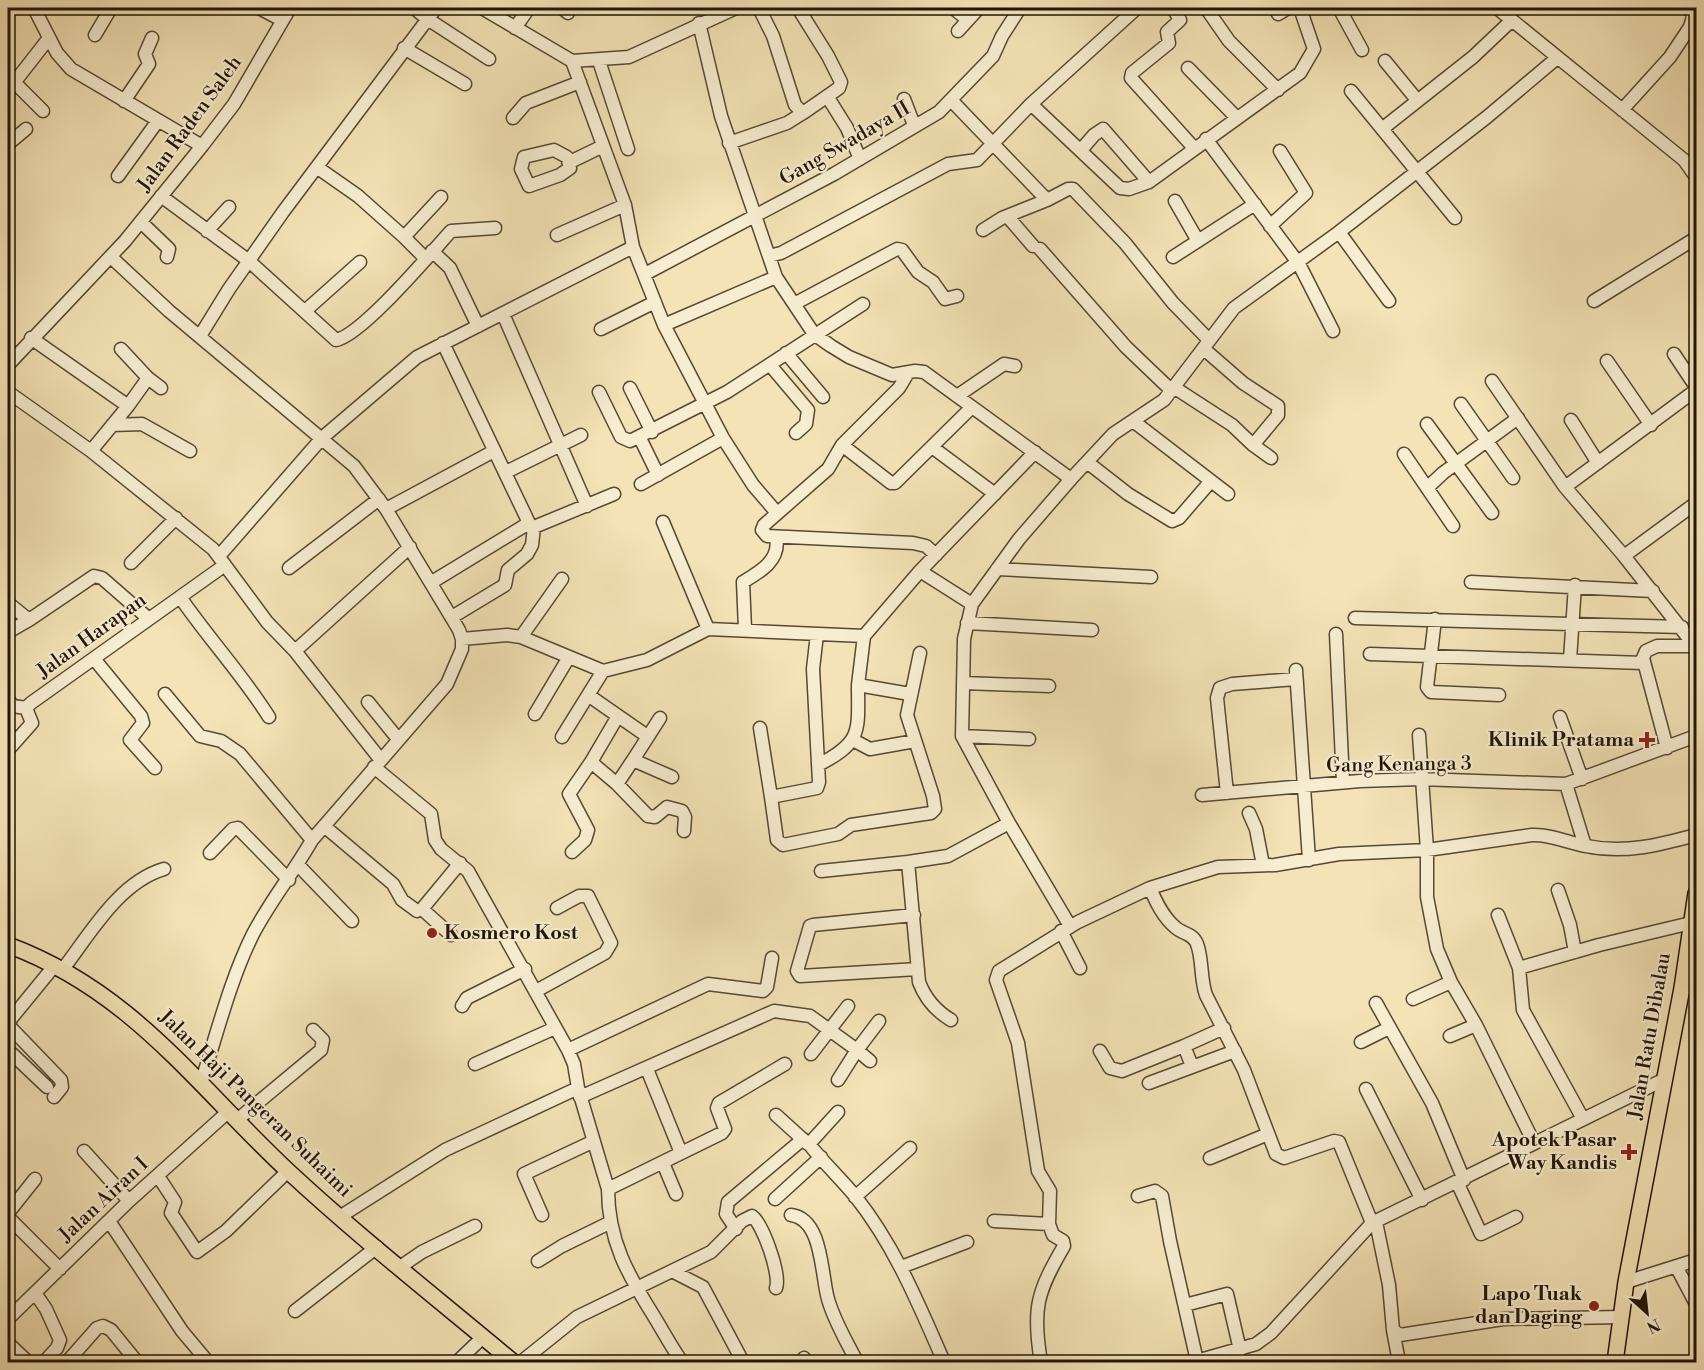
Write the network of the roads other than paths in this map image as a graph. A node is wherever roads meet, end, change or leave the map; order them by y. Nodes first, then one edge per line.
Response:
1 (34, 8) edge
2 (111, 8) edge
3 (259, 8) edge
4 (290, 8) edge
5 (414, 8) edge
6 (436, 8) edge
7 (482, 8) edge
8 (530, 8) edge
9 (736, 8) edge
10 (759, 8) edge
11 (798, 8) edge
12 (953, 8) edge
13 (979, 8) edge
14 (1020, 8) edge
15 (1137, 8) edge
16 (1173, 8) edge
17 (1206, 8) edge
18 (1302, 8) edge
19 (1339, 8) edge
20 (1497, 8) edge
21 (1690, 8) edge
22 (426, 18) junction
23 (282, 20) junction
24 (968, 20) junction
25 (1512, 20) junction
26 (699, 23) junction
27 (515, 28) junction
28 (958, 31) dead end
29 (95, 35) dead end
30 (49, 38) junction
31 (152, 38) dead end
32 (404, 48) junction
33 (1362, 50) dead end
34 (1557, 58) junction
35 (489, 59) dead end
36 (572, 61) junction
37 (599, 61) junction
38 (1385, 61) dead end
39 (1188, 68) dead end
40 (12, 80) edge
41 (580, 82) junction
42 (465, 84) dead end
43 (1278, 90) junction
44 (1351, 91) dead end
45 (827, 96) junction
46 (904, 99) dead end
47 (951, 100) junction
48 (1417, 100) junction
49 (124, 101) junction
50 (1030, 104) junction
51 (1622, 110) junction
52 (43, 111) dead end
53 (802, 113) junction
54 (513, 118) dead end
55 (1237, 118) junction
56 (157, 122) junction
57 (914, 125) junction
58 (26, 129) dead end
59 (1382, 129) junction
60 (1206, 139) junction
61 (729, 143) junction
62 (8, 144) edge
63 (994, 144) junction
64 (202, 146) junction
65 (601, 147) junction
66 (1194, 148) junction
67 (628, 149) dead end
68 (1081, 150) junction
69 (1280, 151) dead end
70 (860, 159) junction
71 (570, 162) dead end
72 (318, 168) junction
73 (1415, 171) junction
74 (118, 176) dead end
75 (1696, 177) edge
76 (1149, 182) junction
77 (162, 196) junction
78 (441, 197) dead end
79 (1047, 200) junction
80 (1175, 201) dead end
81 (1255, 204) junction
82 (625, 205) junction
83 (229, 207) dead end
84 (755, 217) junction
85 (1008, 217) junction
86 (1455, 218) dead end
87 (141, 222) junction
88 (1270, 226) junction
89 (495, 228) dead end
90 (983, 230) dead end
91 (207, 231) junction
92 (1339, 232) junction
93 (557, 235) dead end
94 (404, 237) junction
95 (1696, 238) edge
96 (1198, 241) junction
97 (633, 247) junction
98 (429, 255) junction
99 (769, 256) junction
100 (111, 257) junction
101 (167, 257) dead end
102 (1173, 257) dead end
103 (249, 261) junction
104 (360, 262) dead end
105 (1299, 264) junction
106 (645, 274) junction
107 (776, 277) junction
108 (957, 296) dead end
109 (1389, 301) dead end
110 (1594, 301) dead end
111 (655, 302) junction
112 (794, 304) junction
113 (863, 304) dead end
114 (305, 311) junction
115 (503, 314) junction
116 (664, 325) junction
117 (478, 326) junction
118 (601, 329) dead end
119 (1333, 331) dead end
120 (814, 334) junction
121 (200, 336) junction
122 (31, 338) junction
123 (443, 343) junction
124 (1206, 345) junction
125 (121, 349) dead end
126 (786, 353) junction
127 (1674, 354) dead end
128 (1607, 361) dead end
129 (8, 365) edge
130 (770, 365) junction
131 (1015, 366) dead end
132 (908, 373) junction
133 (148, 378) junction
134 (1492, 381) dead end
135 (161, 387) dead end
136 (630, 388) dead end
137 (1696, 388) edge
138 (1174, 389) junction
139 (8, 392) edge
140 (599, 392) dead end
141 (957, 396) junction
142 (823, 397) dead end
143 (706, 403) junction
144 (1461, 404) dead end
145 (128, 406) junction
146 (972, 407) junction
147 (1518, 418) junction
148 (1571, 420) dead end
149 (1133, 421) junction
150 (1427, 424) dead end
151 (112, 425) junction
152 (1651, 425) junction
153 (652, 432) junction
154 (796, 433) dead end
155 (581, 435) dead end
156 (322, 438) junction
157 (639, 438) junction
158 (723, 438) junction
159 (1487, 442) junction
160 (842, 445) junction
161 (1253, 445) junction
162 (560, 446) junction
163 (932, 447) junction
164 (91, 451) junction
165 (190, 451) dead end
166 (494, 451) junction
167 (1035, 452) junction
168 (1404, 454) dead end
169 (1272, 458) dead end
170 (1087, 462) junction
171 (1598, 463) junction
172 (1457, 464) junction
173 (506, 472) junction
174 (658, 475) junction
175 (1514, 478) dead end
176 (1071, 479) junction
177 (1211, 481) junction
178 (641, 484) dead end
179 (1565, 487) junction
180 (1427, 488) junction
181 (614, 494) dead end
182 (995, 494) junction
183 (1228, 494) dead end
184 (1696, 503) edge
185 (383, 504) junction
186 (587, 506) junction
187 (777, 513) junction
188 (1492, 513) dead end
189 (177, 518) junction
190 (663, 522) dead end
191 (526, 526) junction
192 (1454, 526) dead end
193 (776, 537) junction
194 (532, 539) junction
195 (410, 547) junction
196 (936, 555) junction
197 (1624, 555) junction
198 (222, 561) junction
199 (131, 564) dead end
200 (289, 568) dead end
201 (997, 569) junction
202 (921, 571) junction
203 (1151, 577) dead end
204 (562, 579) dead end
205 (432, 582) junction
206 (1471, 582) dead end
207 (1575, 585) junction
208 (1653, 591) junction
209 (180, 597) junction
210 (8, 603) edge
211 (972, 604) junction
212 (452, 617) junction
213 (1356, 618) dead end
214 (149, 619) junction
215 (1436, 619) junction
216 (28, 620) junction
217 (967, 623) junction
218 (1571, 623) junction
219 (1682, 627) junction
220 (745, 629) junction
221 (708, 630) junction
222 (1092, 630) dead end
223 (8, 632) edge
224 (817, 634) junction
225 (1336, 634) dead end
226 (864, 636) junction
227 (521, 637) junction
228 (462, 639) junction
229 (1695, 646) edge
230 (295, 651) junction
231 (920, 653) dead end
232 (1371, 654) dead end
233 (1432, 654) junction
234 (569, 657) junction
235 (95, 660) junction
236 (1570, 660) junction
237 (1643, 663) junction
238 (603, 670) junction
239 (963, 683) junction
240 (858, 685) junction
241 (1049, 686) dead end
242 (165, 694) dead end
243 (910, 694) junction
244 (588, 695) junction
245 (1499, 695) dead end
246 (8, 699) edge
247 (368, 702) dead end
248 (26, 708) junction
249 (535, 714) dead end
250 (618, 716) junction
251 (269, 717) dead end
252 (1560, 717) dead end
253 (660, 718) dead end
254 (760, 728) dead end
255 (1419, 735) dead end
256 (646, 736) junction
257 (962, 736) junction
258 (1696, 736) edge
259 (562, 737) dead end
260 (398, 739) junction
261 (1029, 739) dead end
262 (853, 740) junction
263 (915, 741) junction
264 (1667, 748) junction
265 (8, 750) edge
266 (633, 760) junction
267 (591, 762) junction
268 (377, 763) junction
269 (818, 765) junction
270 (156, 768) dead end
271 (672, 777) dead end
272 (1420, 779) junction
273 (1582, 779) junction
274 (1343, 782) junction
275 (617, 784) junction
276 (1566, 784) junction
277 (1304, 788) junction
278 (1227, 793) junction
279 (1202, 795) dead end
280 (771, 797) junction
281 (1249, 813) dead end
282 (1009, 823) junction
283 (324, 826) junction
284 (684, 831) dead end
285 (1696, 836) edge
286 (312, 840) junction
287 (1584, 846) junction
288 (1427, 850) junction
289 (572, 852) dead end
290 (210, 854) dead end
291 (1309, 860) junction
292 (459, 862) junction
293 (908, 862) junction
294 (298, 865) junction
295 (1263, 865) junction
296 (164, 869) dead end
297 (822, 871) dead end
298 (289, 880) junction
299 (1150, 888) junction
300 (1558, 890) dead end
301 (1696, 893) edge
302 (557, 908) dead end
303 (417, 911) dead end
304 (914, 915) junction
305 (1498, 915) dead end
306 (352, 921) dead end
307 (1691, 923) junction
308 (1065, 929) junction
309 (451, 935) dead end
310 (8, 945) edge
311 (1575, 952) junction
312 (772, 958) dead end
313 (59, 967) junction
314 (1080, 968) dead end
315 (1519, 968) junction
316 (525, 969) junction
317 (918, 969) junction
318 (1451, 982) junction
319 (1689, 988) edge
320 (536, 991) junction
321 (1413, 999) dead end
322 (1376, 1003) dead end
323 (462, 1006) dead end
324 (848, 1006) dead end
325 (951, 1020) dead end
326 (879, 1021) dead end
327 (1476, 1025) junction
328 (555, 1028) junction
329 (1224, 1028) junction
330 (1389, 1028) junction
331 (313, 1030) dead end
332 (830, 1030) junction
333 (1450, 1036) dead end
334 (1361, 1042) dead end
335 (1184, 1046) junction
336 (8, 1050) edge
337 (568, 1050) junction
338 (857, 1050) junction
339 (1235, 1051) junction
340 (1100, 1052) dead end
341 (36, 1053) junction
342 (812, 1054) dead end
343 (870, 1061) dead end
344 (476, 1064) dead end
345 (785, 1064) dead end
346 (24, 1066) junction
347 (1192, 1066) junction
348 (647, 1069) junction
349 (838, 1080) dead end
350 (1664, 1080) junction
351 (201, 1083) junction
352 (1149, 1083) dead end
353 (1366, 1089) dead end
354 (579, 1093) junction
355 (838, 1112) dead end
356 (776, 1115) dead end
357 (233, 1116) junction
358 (1583, 1119) junction
359 (1268, 1134) junction
360 (592, 1142) junction
361 (806, 1142) junction
362 (1534, 1143) junction
363 (910, 1148) dead end
364 (84, 1151) dead end
365 (681, 1153) junction
366 (821, 1157) junction
367 (1210, 1158) dead end
368 (663, 1163) junction
369 (288, 1171) junction
370 (158, 1176) junction
371 (35, 1179) dead end
372 (1461, 1182) junction
373 (608, 1189) junction
374 (676, 1194) dead end
375 (1138, 1196) dead end
376 (855, 1197) junction
377 (775, 1199) dead end
378 (1422, 1200) junction
379 (129, 1201) junction
380 (8, 1215) edge
381 (542, 1215) dead end
382 (791, 1215) dead end
383 (341, 1216) junction
384 (1516, 1217) dead end
385 (109, 1221) junction
386 (994, 1221) dead end
387 (1374, 1222) junction
388 (609, 1223) junction
389 (1049, 1224) junction
390 (475, 1226) dead end
391 (736, 1228) junction
392 (967, 1242) dead end
393 (377, 1247) junction
394 (1696, 1260) edge
395 (538, 1261) dead end
396 (400, 1267) junction
397 (901, 1267) junction
398 (1677, 1268) junction
399 (60, 1269) junction
400 (672, 1272) junction
401 (1626, 1282) junction
402 (634, 1287) junction
403 (776, 1288) dead end
404 (35, 1293) junction
405 (1696, 1304) edge
406 (1185, 1305) junction
407 (295, 1311) dead end
408 (1622, 1317) junction
409 (8, 1319) edge
410 (1393, 1330) junction
411 (483, 1337) junction
412 (8, 1343) edge
413 (1240, 1350) junction
414 (28, 1362) edge
415 (44, 1362) edge
416 (67, 1362) edge
417 (136, 1362) edge
418 (208, 1362) edge
419 (457, 1362) edge
420 (513, 1362) edge
421 (521, 1362) edge
422 (681, 1362) edge
423 (743, 1362) edge
424 (857, 1362) edge
425 (944, 1362) edge
426 (1041, 1362) edge
427 (1195, 1362) edge
428 (1399, 1362) edge
429 (1615, 1362) edge

1 - 30 street
2 - 29 street
3 - 23 street
4 - 23 street, Jalan Raden Saleh
5 - 22 street
6 - 22 street
7 - 27 street
8 - 27 street
9 - 26 street
10 - 53 street
11 - 45 street
12 - 24 street
13 - 24 street
14 - 47 street, Gang Swadaya II
15 - 50 street
16 - 66 street
17 - 43 street
18 - 43 street
19 - 33 street
20 - 25 street
21 - 51 street
22 - 32 street
22 - 35 street
23 - 64 street, Jalan Raden Saleh
24 - 28 street
25 - 34 street
25 - 48 street
26 - 37 street
26 - 61 street
27 - 36 street
30 - 40 street
30 - 49 street
31 - 49 street
32 - 42 street
32 - 72 street
34 - 51 street
34 - 73 street
36 - 37 street
36 - 41 street
37 - 67 street
38 - 48 street
39 - 55 street
40 - 52 street
41 - 54 street
41 - 65 street
43 - 55 street
44 - 59 street
45 - 53 street
45 - 70 street
46 - 57 street
47 - 57 street, Gang Swadaya II
47 - 63 street
48 - 59 street
49 - 56 street
50 - 63 street
50 - 68 street
51 - 75 street
53 - 61 street
55 - 60 street
56 - 64 street
56 - 74 street
57 - 70 street, Gang Swadaya II
58 - 62 street
59 - 73 street
60 - 66 street
60 - 81 street
61 - 84 street
63 - 79 street
63 - 99 street
64 - 77 street, Jalan Raden Saleh
65 - 71 street
65 - 82 street
66 - 76 street
68 - 76 street
68 - 76 street
69 - 88 street
70 - 84 street, Gang Swadaya II
72 - 94 street
72 - 103 street
73 - 86 street
73 - 92 street
77 - 87 street, Jalan Raden Saleh
77 - 91 street
78 - 94 street
79 - 85 street
79 - 124 street
80 - 96 street
81 - 88 street
81 - 96 street
82 - 93 street
82 - 97 street
83 - 91 street
84 - 99 street
84 - 106 street, Gang Swadaya II
85 - 90 street
85 - 138 street
87 - 100 street, Jalan Raden Saleh
87 - 101 street
88 - 105 street
89 - 98 street
91 - 103 street
92 - 105 street
92 - 109 street
94 - 98 street
95 - 110 street
96 - 102 street
97 - 106 street
97 - 115 street, Jalan Harapan
98 - 114 street
98 - 117 street
99 - 107 street
100 - 121 street
100 - 122 street, Jalan Raden Saleh
103 - 114 street
103 - 121 street
104 - 114 street
105 - 119 street
105 - 124 street
106 - 111 street
107 - 112 street
107 - 116 street
108 - 112 street
111 - 116 street
111 - 118 street
112 - 120 street
113 - 120 street
115 - 117 street, Jalan Harapan
115 - 162 street
116 - 143 street
117 - 123 street, Jalan Harapan
120 - 126 street
120 - 132 street
121 - 156 street
122 - 129 street, Jalan Raden Saleh
122 - 145 street
123 - 156 street, Jalan Harapan
123 - 166 street
124 - 138 street
124 - 161 street
125 - 133 street
126 - 130 street
126 - 142 street
127 - 137 street
128 - 152 street
130 - 143 street
130 - 154 street
131 - 141 street
132 - 141 street
132 - 160 street
133 - 135 street
133 - 145 street
134 - 147 street
136 - 153 street
137 - 152 street
138 - 149 street
138 - 161 street
139 - 164 street
140 - 157 street
141 - 146 street
143 - 153 street
143 - 158 street
144 - 159 street
145 - 151 street
146 - 163 street
146 - 167 street
147 - 159 street
147 - 179 street
148 - 171 street
149 - 170 street
149 - 177 street
150 - 172 street
151 - 164 street
151 - 165 street
152 - 171 street
153 - 157 street
155 - 162 street
156 - 185 street
156 - 198 street, Jalan Harapan
157 - 174 street
158 - 174 street
158 - 187 street
159 - 172 street
159 - 175 street
160 - 163 street
160 - 187 street
161 - 169 street
162 - 173 street
162 - 186 street
163 - 182 street
164 - 189 street
166 - 173 street
166 - 185 street
167 - 176 street
167 - 182 street
168 - 180 street
170 - 176 street
170 - 177 street
171 - 179 street
172 - 180 street
172 - 188 street
173 - 191 street
174 - 178 street
176 - 201 street
177 - 183 street
179 - 197 street
180 - 192 street
181 - 186 street
182 - 196 street
184 - 197 street
185 - 195 street
185 - 200 street
186 - 194 street
187 - 193 street
189 - 198 street
189 - 199 street
190 - 221 street
191 - 194 street
191 - 205 street
193 - 196 street
193 - 220 street
194 - 212 street
195 - 205 street
195 - 230 street
196 - 202 street
197 - 208 street
198 - 209 street, Jalan Harapan
198 - 230 street
201 - 203 street
201 - 211 street
202 - 211 street
202 - 226 street
204 - 227 street
205 - 212 street
206 - 207 street
207 - 208 street
207 - 218 street
208 - 219 street
209 - 214 street, Jalan Harapan
209 - 251 street
210 - 216 street
211 - 217 street
212 - 228 street
213 - 215 street
214 - 216 street
214 - 235 street, Jalan Harapan
215 - 218 street
215 - 233 street
216 - 223 street
217 - 222 street
217 - 239 street
218 - 219 street
218 - 236 street
219 - 229 street
220 - 221 street
220 - 224 street
221 - 238 street
224 - 226 street
224 - 269 street
225 - 274 street
226 - 240 street
227 - 228 street
227 - 234 street
228 - 260 street
229 - 237 street
230 - 268 street
231 - 243 street
232 - 233 street
233 - 236 street
233 - 245 street
234 - 238 street
234 - 249 street
235 - 248 street, Jalan Harapan
235 - 270 street
236 - 237 street
237 - 264 street
238 - 244 street
239 - 241 street
239 - 257 street
240 - 243 street
240 - 262 street
242 - 286 street
243 - 263 street
244 - 250 street
244 - 259 street
246 - 248 street
247 - 260 street
248 - 265 street
250 - 256 street
250 - 267 street
252 - 273 street
253 - 256 street
254 - 280 street
255 - 272 street
256 - 266 street
257 - 261 street
257 - 282 street
258 - 264 street, Gang Kenanga 3
260 - 268 street
262 - 263 street
262 - 269 street
263 - 280 street
264 - 273 street, Gang Kenanga 3
266 - 271 street
266 - 275 street
267 - 275 street
267 - 289 street
268 - 283 street
268 - 292 street
269 - 280 street
272 - 274 street, Gang Kenanga 3
272 - 276 street, Gang Kenanga 3
272 - 288 street
273 - 276 street, Gang Kenanga 3
274 - 277 street, Gang Kenanga 3
275 - 284 street
276 - 287 street
277 - 278 street, Gang Kenanga 3
277 - 278 street
277 - 291 street
278 - 279 street, Gang Kenanga 3
281 - 295 street
282 - 293 street
282 - 308 street
283 - 286 street
283 - 303 street
285 - 287 street
286 - 294 street
287 - 288 street
288 - 291 street
288 - 318 street
290 - 298 street
291 - 295 street
292 - 309 street
292 - 316 street
293 - 297 street
293 - 304 street
294 - 298 street
294 - 306 street
295 - 299 street
296 - 313 street
298 - 351 street
299 - 308 street
299 - 329 street
300 - 311 street
301 - 307 main road, Jalan Ratu Dibalau
302 - 320 street
304 - 317 street
304 - 317 street
305 - 315 street
307 - 311 street
307 - 319 main road, Jalan Ratu Dibalau
308 - 314 street
308 - 389 street
310 - 313 main road, Jalan Haji Pangeran Suhaimi
311 - 315 street
312 - 337 street
313 - 341 street
313 - 351 main road, Jalan Haji Pangeran Suhaimi
315 - 358 street
316 - 320 street
316 - 323 street
317 - 325 street
318 - 321 street
318 - 327 street
319 - 350 main road, Jalan Ratu Dibalau
320 - 328 street
322 - 330 street
324 - 332 street
326 - 338 street
327 - 333 street
327 - 362 street
328 - 337 street
328 - 344 street
329 - 335 street
329 - 339 street
330 - 334 street
330 - 372 street
331 - 357 street, Jalan Airan I
332 - 338 street
332 - 342 street
332 - 348 street
335 - 340 street
335 - 347 street
336 - 346 street
337 - 354 street
338 - 343 street
338 - 349 street
339 - 347 street
339 - 359 street
341 - 346 street
341 - 346 street
345 - 365 street
347 - 352 street
348 - 354 street
348 - 365 street
350 - 358 street
350 - 401 main road, Jalan Ratu Dibalau
351 - 357 main road, Jalan Haji Pangeran Suhaimi
353 - 378 street
354 - 360 street
354 - 383 street
355 - 361 street
356 - 361 street
357 - 369 main road, Jalan Haji Pangeran Suhaimi
357 - 370 street, Jalan Airan I
358 - 362 street
359 - 367 street
359 - 387 street
360 - 373 street
360 - 381 street
361 - 366 street
361 - 391 street
362 - 372 street
363 - 376 street
364 - 379 street
365 - 368 street
366 - 376 street
366 - 377 street
368 - 373 street
368 - 374 street
369 - 370 street
369 - 383 main road, Jalan Haji Pangeran Suhaimi
370 - 379 street, Jalan Airan I
371 - 380 street
372 - 378 street
372 - 384 street
373 - 388 street
375 - 406 street
376 - 397 street
378 - 387 street
379 - 385 street, Jalan Airan I
380 - 399 street
382 - 424 street
383 - 393 main road, Jalan Haji Pangeran Suhaimi
385 - 399 street, Jalan Airan I
385 - 418 street
386 - 389 street
387 - 410 street
387 - 413 street
388 - 395 street
388 - 402 street
389 - 426 street
390 - 396 street
391 - 400 street
391 - 403 street
392 - 397 street
393 - 396 main road, Jalan Haji Pangeran Suhaimi
393 - 407 street
394 - 398 street
396 - 411 main road, Jalan Haji Pangeran Suhaimi
397 - 425 street
398 - 401 street
398 - 405 street
399 - 404 street, Jalan Airan I
400 - 402 street
400 - 423 street
401 - 408 main road, Jalan Ratu Dibalau
402 - 421 street
402 - 422 street
404 - 409 street, Jalan Airan I
404 - 415 street
406 - 413 street
406 - 427 street
408 - 410 street
408 - 429 main road, Jalan Ratu Dibalau
410 - 428 street
411 - 419 street
411 - 420 main road, Jalan Haji Pangeran Suhaimi
412 - 414 street
413 - 427 street
416 - 417 street

